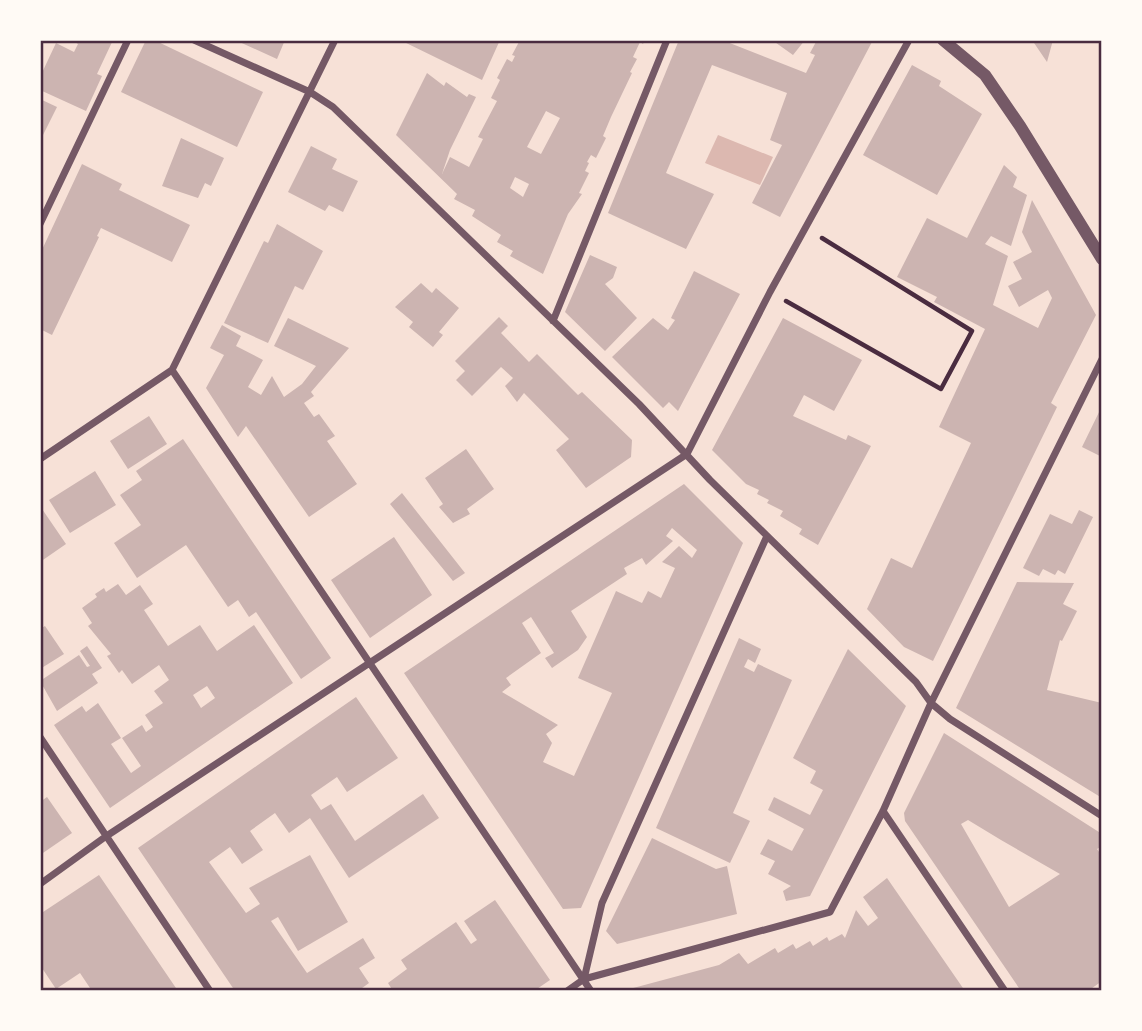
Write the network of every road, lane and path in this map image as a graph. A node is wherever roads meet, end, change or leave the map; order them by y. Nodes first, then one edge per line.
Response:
1 (128, 40) edge
2 (194, 40) edge
3 (335, 40) edge
4 (667, 40) edge
5 (909, 40) edge
6 (943, 40) edge
7 (310, 92) junction
8 (40, 224) edge
9 (805, 228) junction
10 (1102, 260) edge
11 (769, 292) junction
12 (553, 321) junction
13 (1102, 359) edge
14 (172, 370) junction
15 (687, 453) junction
16 (40, 459) edge
17 (768, 536) junction
18 (371, 661) junction
19 (931, 703) junction
20 (40, 737) edge
21 (883, 811) junction
22 (1102, 816) edge
23 (105, 837) junction
24 (40, 884) edge
25 (584, 979) junction
26 (210, 991) edge
27 (568, 991) edge
28 (591, 991) edge
29 (1005, 991) edge

1 - 8 street
2 - 7 street
3 - 7 street
4 - 12 street
5 - 9 street
6 - 10 street
7 - 12 street
7 - 14 street
9 - 11 street
9 - 11 path
11 - 15 street
12 - 15 street
13 - 19 street
14 - 16 street
14 - 18 street
15 - 17 street
15 - 18 street
17 - 19 street
17 - 25 street
18 - 23 street
18 - 25 street
19 - 21 street
19 - 22 street
20 - 23 street
21 - 25 street
21 - 29 street
23 - 24 street
23 - 26 street
25 - 27 street
25 - 28 street

